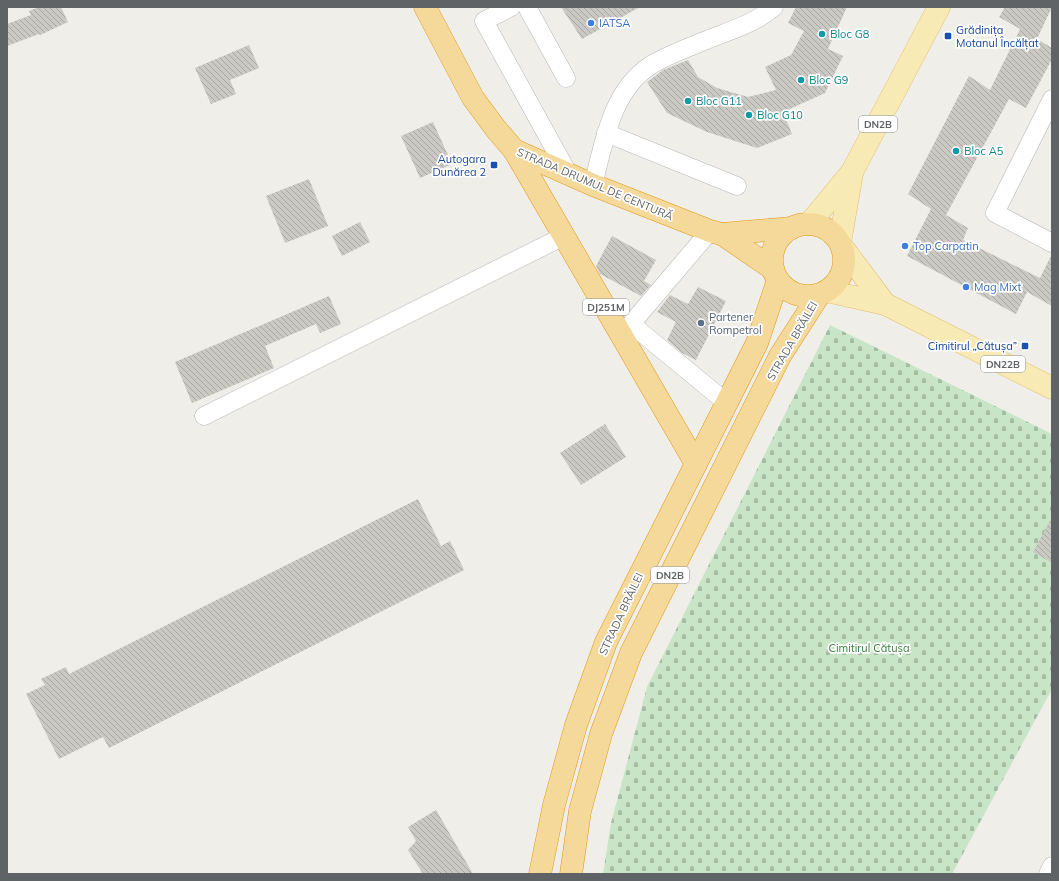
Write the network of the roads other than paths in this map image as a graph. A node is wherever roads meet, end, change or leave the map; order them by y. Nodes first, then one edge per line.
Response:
1 (425, 7) edge
2 (511, 7) edge
3 (527, 7) edge
4 (774, 7) edge
5 (939, 7) edge
6 (566, 78) dead end
7 (1052, 99) edge
8 (606, 133) junction
9 (514, 150) junction
10 (852, 172) junction
11 (569, 175) junction
12 (593, 185) junction
13 (737, 186) dead end
14 (800, 226) junction
15 (716, 233) junction
16 (564, 236) junction
17 (1052, 243) edge
18 (842, 245) junction
19 (775, 275) junction
20 (823, 293) junction
21 (885, 304) junction
22 (624, 325) junction
23 (1052, 388) edge
24 (727, 403) junction
25 (204, 416) dead end
26 (696, 464) junction
27 (1052, 866) edge
28 (540, 874) edge
29 (571, 874) edge
30 (1048, 874) edge

1 - 9 highway, STRADA DRUMUL DE CENTURĂ / DJ251M
2 - 11 street
3 - 6 street
4 - 8 street
5 - 10 main road, STRADA BRĂILEI / DN2B
7 - 17 street
8 - 12 street
8 - 13 street
9 - 11 highway, STRADA DRUMUL DE CENTURĂ / DJ251M
9 - 16 highway, DJ251M
10 - 14 main road, STRADA BRĂILEI / DN2B
10 - 18 main road, STRADA BRĂILEI / DN2B
11 - 12 highway, STRADA DRUMUL DE CENTURĂ / DJ251M
12 - 15 highway, STRADA DRUMUL DE CENTURĂ / DJ251M
14 - 15 highway, STRADA DRUMUL DE CENTURĂ / DJ251M
14 - 18 highway
14 - 19 highway, STRADA BRĂILEI / DN2B
15 - 19 highway, STRADA DRUMUL DE CENTURĂ / DJ251M
15 - 22 street
16 - 22 highway, DJ251M
16 - 25 street
18 - 20 highway, STRADA BRĂILEI / DN2B
18 - 21 main road, DN22B
19 - 20 highway, STRADA BRĂILEI
19 - 24 highway, STRADA BRĂILEI / DN2B
20 - 21 main road, DN22B
20 - 29 highway, STRADA BRĂILEI / DN2B
21 - 23 main road, DN22B
22 - 24 street
22 - 26 highway, DJ251M
24 - 26 highway, STRADA BRĂILEI / DN2B
26 - 28 highway, STRADA BRĂILEI / DN2B
27 - 30 street

